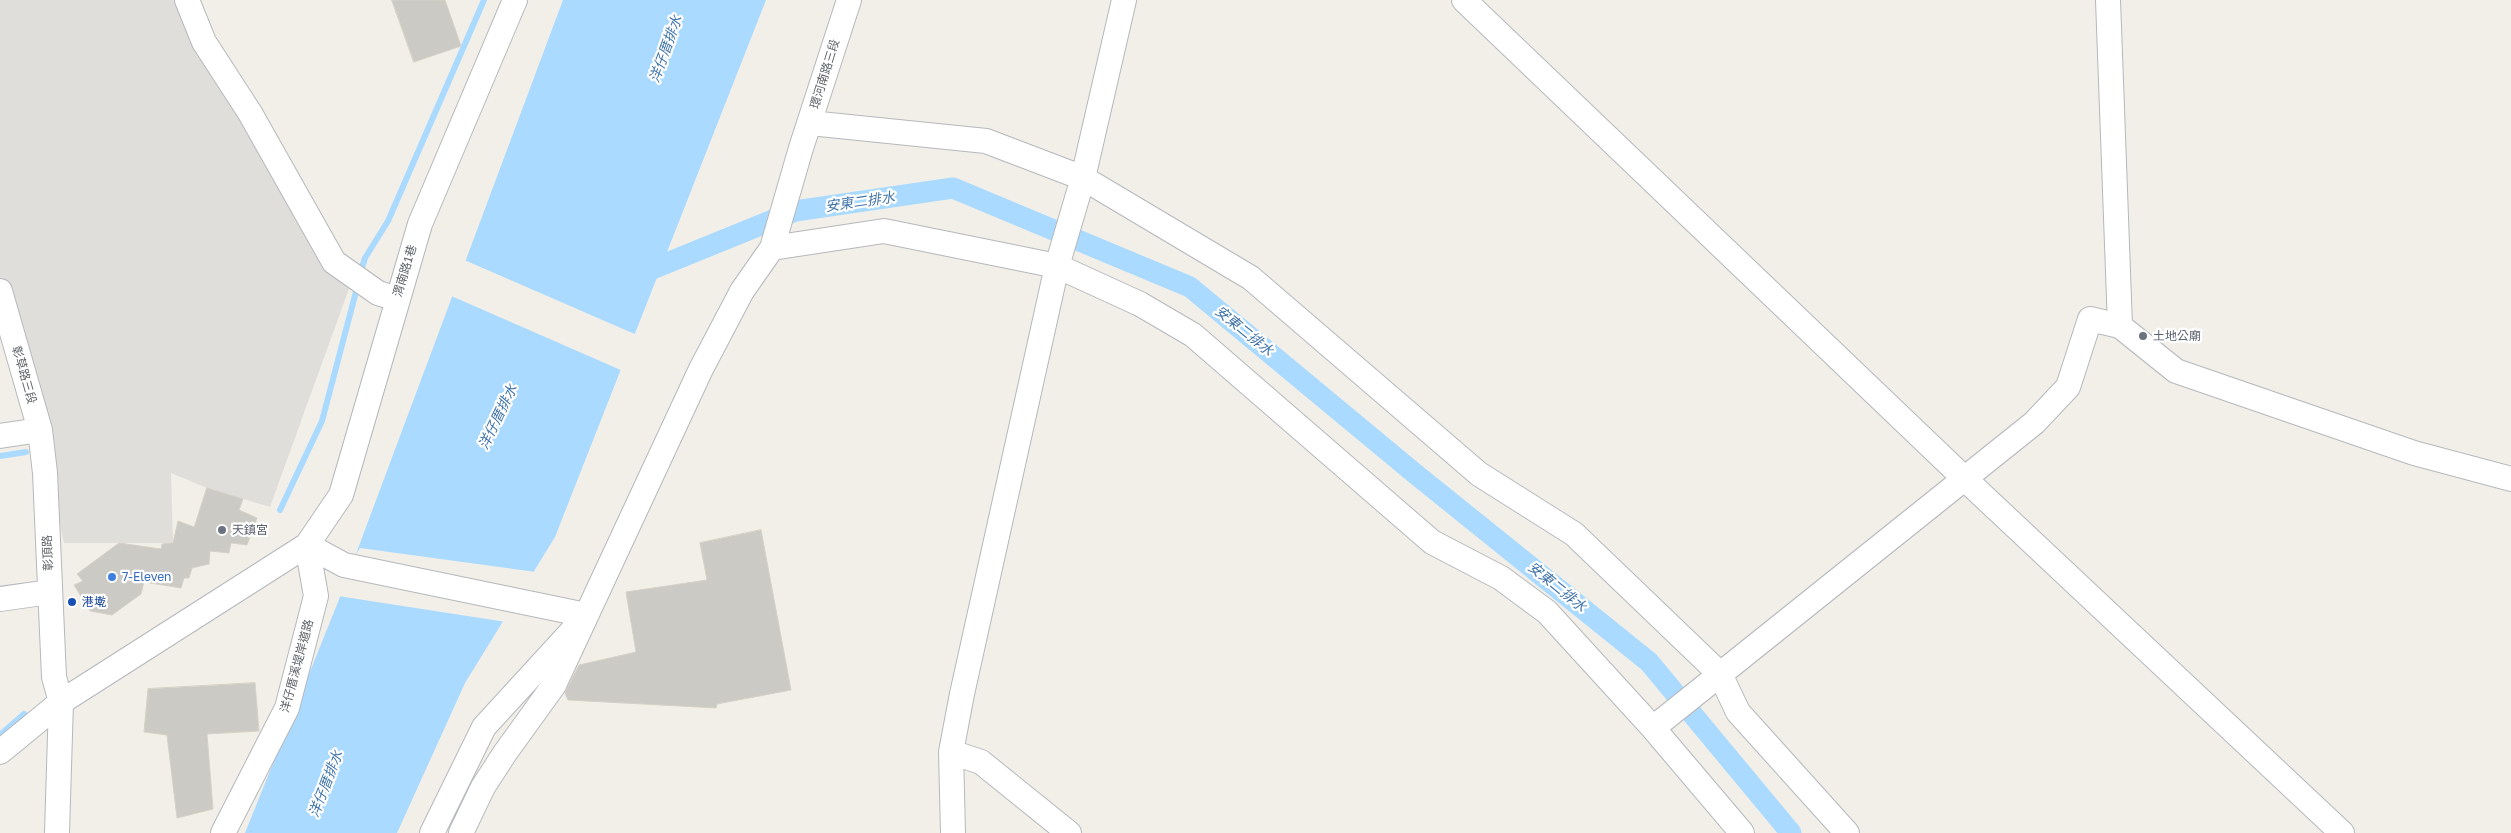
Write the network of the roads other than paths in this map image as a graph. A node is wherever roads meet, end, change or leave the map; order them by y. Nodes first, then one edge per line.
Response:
1 (187, 0) edge
2 (516, 0) edge
3 (848, 0) edge
4 (1124, 0) edge
5 (1464, 0) edge
6 (2108, 0) edge
7 (810, 123) junction
8 (1080, 187) junction
9 (772, 248) junction
10 (1059, 258) junction
11 (0, 291) edge
12 (397, 300) junction
13 (2105, 323) junction
14 (40, 430) junction
15 (0, 436) edge
16 (2511, 479) edge
17 (1966, 480) junction
18 (307, 545) junction
19 (50, 592) junction
20 (0, 599) edge
21 (586, 615) junction
22 (1715, 678) junction
23 (61, 702) junction
24 (1653, 728) junction
25 (0, 752) edge
26 (951, 752) junction
27 (57, 833) edge
28 (223, 833) edge
29 (432, 833) edge
30 (461, 833) edge
31 (953, 833) edge
32 (1070, 833) edge
33 (1742, 833) edge
34 (1847, 833) edge
35 (2342, 833) edge

1 - 12 street
2 - 12 street, 渭南路1巷
3 - 7 street, 環河南路三段
4 - 8 street
5 - 17 street
6 - 13 street
7 - 8 street
7 - 9 street, 環河南路三段
8 - 10 street
8 - 22 street
9 - 10 street
9 - 21 street, 環河南路三段
10 - 24 street
10 - 26 street
11 - 14 street, 彰草路三段
12 - 18 street, 渭南路1巷
13 - 16 street
13 - 17 street
14 - 15 street
14 - 19 street, 彰頂路
17 - 22 street
17 - 35 street
18 - 21 street
18 - 23 street
18 - 28 street, 洋仔厝溪堤岸道路
19 - 20 street
19 - 23 street, 彰頂路
21 - 29 street
21 - 30 street, 環河南路三段
22 - 24 street
22 - 34 street
23 - 25 street
23 - 27 street
24 - 33 street
26 - 31 street
26 - 32 street

